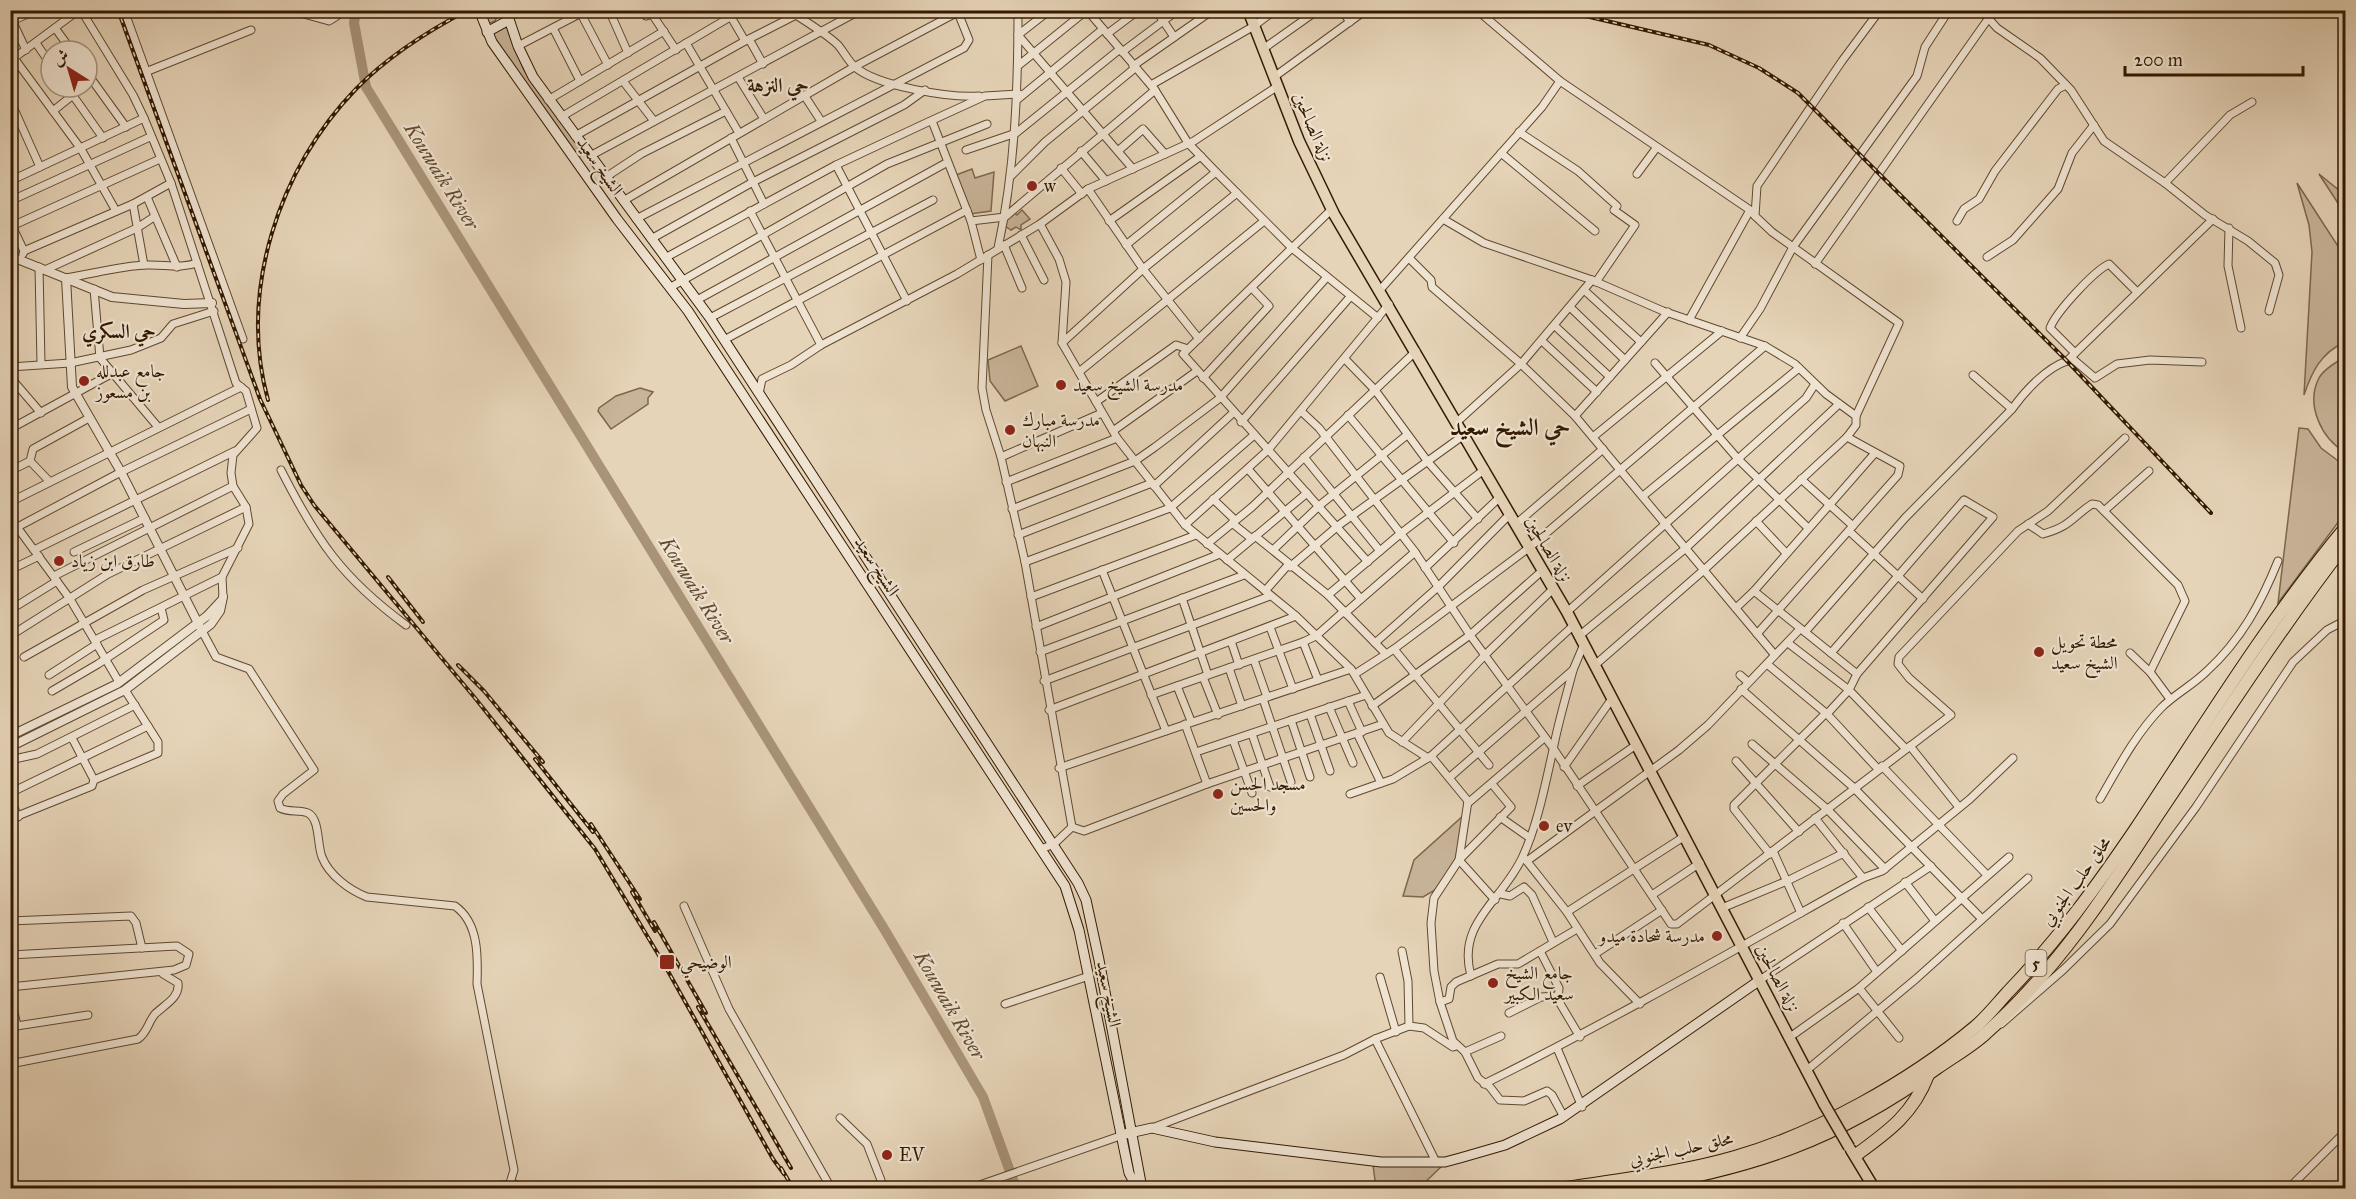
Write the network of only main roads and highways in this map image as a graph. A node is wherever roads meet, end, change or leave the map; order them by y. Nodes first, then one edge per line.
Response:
1 (479, 10) edge
2 (1248, 10) edge
3 (507, 15) edge
4 (487, 32) junction
5 (761, 396) junction
6 (753, 407) junction
7 (2346, 527) edge
8 (2346, 543) edge
9 (1760, 980) junction
10 (1928, 1075) junction
11 (1131, 1132) junction
12 (1120, 1136) junction
13 (1853, 1151) junction
14 (1139, 1188) edge
15 (1566, 1188) edge
16 (1633, 1188) edge
17 (1874, 1188) edge

1 - 4 main road, الشيخ سعيد
2 - 9 main road, نزلة الصالحين
3 - 4 main road
3 - 5 main road, الشيخ سعيد
4 - 6 main road, الشيخ سعيد
5 - 6 main road
5 - 11 main road, الشيخ سعيد
6 - 12 main road, الشيخ سعيد
7 - 15 highway, محلق حلب الجنوبي / 5
8 - 10 highway, محلق حلب الجنوبي / 5
9 - 11 main road
9 - 13 main road, نزلة الصالحين, bridge
10 - 13 highway
10 - 16 highway, محلق حلب الجنوبي / 5
11 - 12 main road
11 - 14 main road, الشيخ سعيد
12 - 14 main road, الشيخ سعيد
13 - 17 main road, نزلة الصالحين

